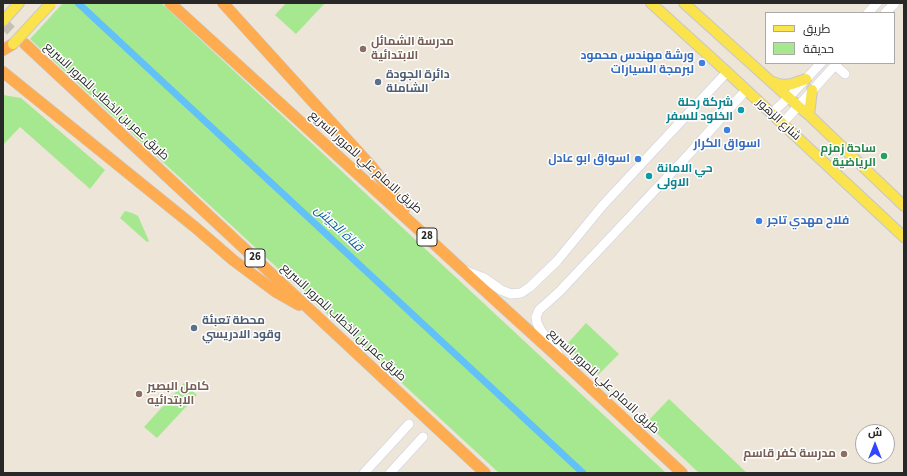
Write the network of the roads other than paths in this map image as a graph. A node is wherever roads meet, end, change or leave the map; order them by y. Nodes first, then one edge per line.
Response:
1 (19, 3) edge
2 (51, 3) edge
3 (170, 3) edge
4 (222, 3) edge
5 (650, 3) edge
6 (684, 3) edge
7 (877, 3) edge
8 (895, 3) edge
9 (869, 12) edge
10 (886, 12) edge
11 (3, 21) edge
12 (25, 44) tunnel mouth
13 (8, 47) edge
14 (3, 54) edge
15 (820, 64) edge
16 (836, 64) edge
17 (3, 72) edge
18 (727, 72) junction
19 (845, 74) dead end
20 (806, 79) junction
21 (770, 81) junction
22 (3, 85) edge
23 (18, 85) junction
24 (746, 90) junction
25 (812, 90) junction
26 (788, 98) junction
27 (798, 106) junction
28 (771, 114) junction
29 (809, 115) junction
30 (782, 124) junction
31 (904, 206) edge
32 (418, 229) junction
33 (904, 237) edge
34 (463, 270) junction
35 (316, 315) junction
36 (560, 359) junction
37 (409, 424) dead end
38 (423, 437) dead end
39 (364, 473) edge
40 (390, 473) edge
41 (486, 473) edge
42 (682, 473) edge

1 - 11 main road
2 - 13 main road, bridge
3 - 32 highway, طريق الامام علي للمرور السريع / 28
4 - 32 highway
5 - 18 main road, شارع الزهور
6 - 21 main road, شارع الزهور
7 - 9 street
8 - 10 street
12 - 35 highway, طريق عمر بن الخطاب للمرور السريع / 26
13 - 14 main road
15 - 20 street
16 - 19 street
16 - 25 street
17 - 23 highway
18 - 24 main road, شارع الزهور
18 - 34 street
20 - 21 main road
20 - 26 street
21 - 26 main road, شارع الزهور
22 - 23 highway
23 - 35 highway
24 - 28 main road, شارع الزهور
24 - 36 street
25 - 27 street
25 - 29 main road
26 - 27 main road, شارع الزهور
26 - 28 street
27 - 29 main road, شارع الزهور
27 - 30 street
28 - 30 main road, شارع الزهور
29 - 31 main road, شارع الزهور
30 - 33 main road, شارع الزهور
32 - 34 highway, طريق الامام علي للمرور السريع / 28
34 - 36 highway, طريق الامام علي للمرور السريع / 28
35 - 41 highway, طريق عمر بن الخطاب للمرور السريع / 26
36 - 42 highway, طريق الامام علي للمرور السريع / 28
37 - 39 street
38 - 40 street

